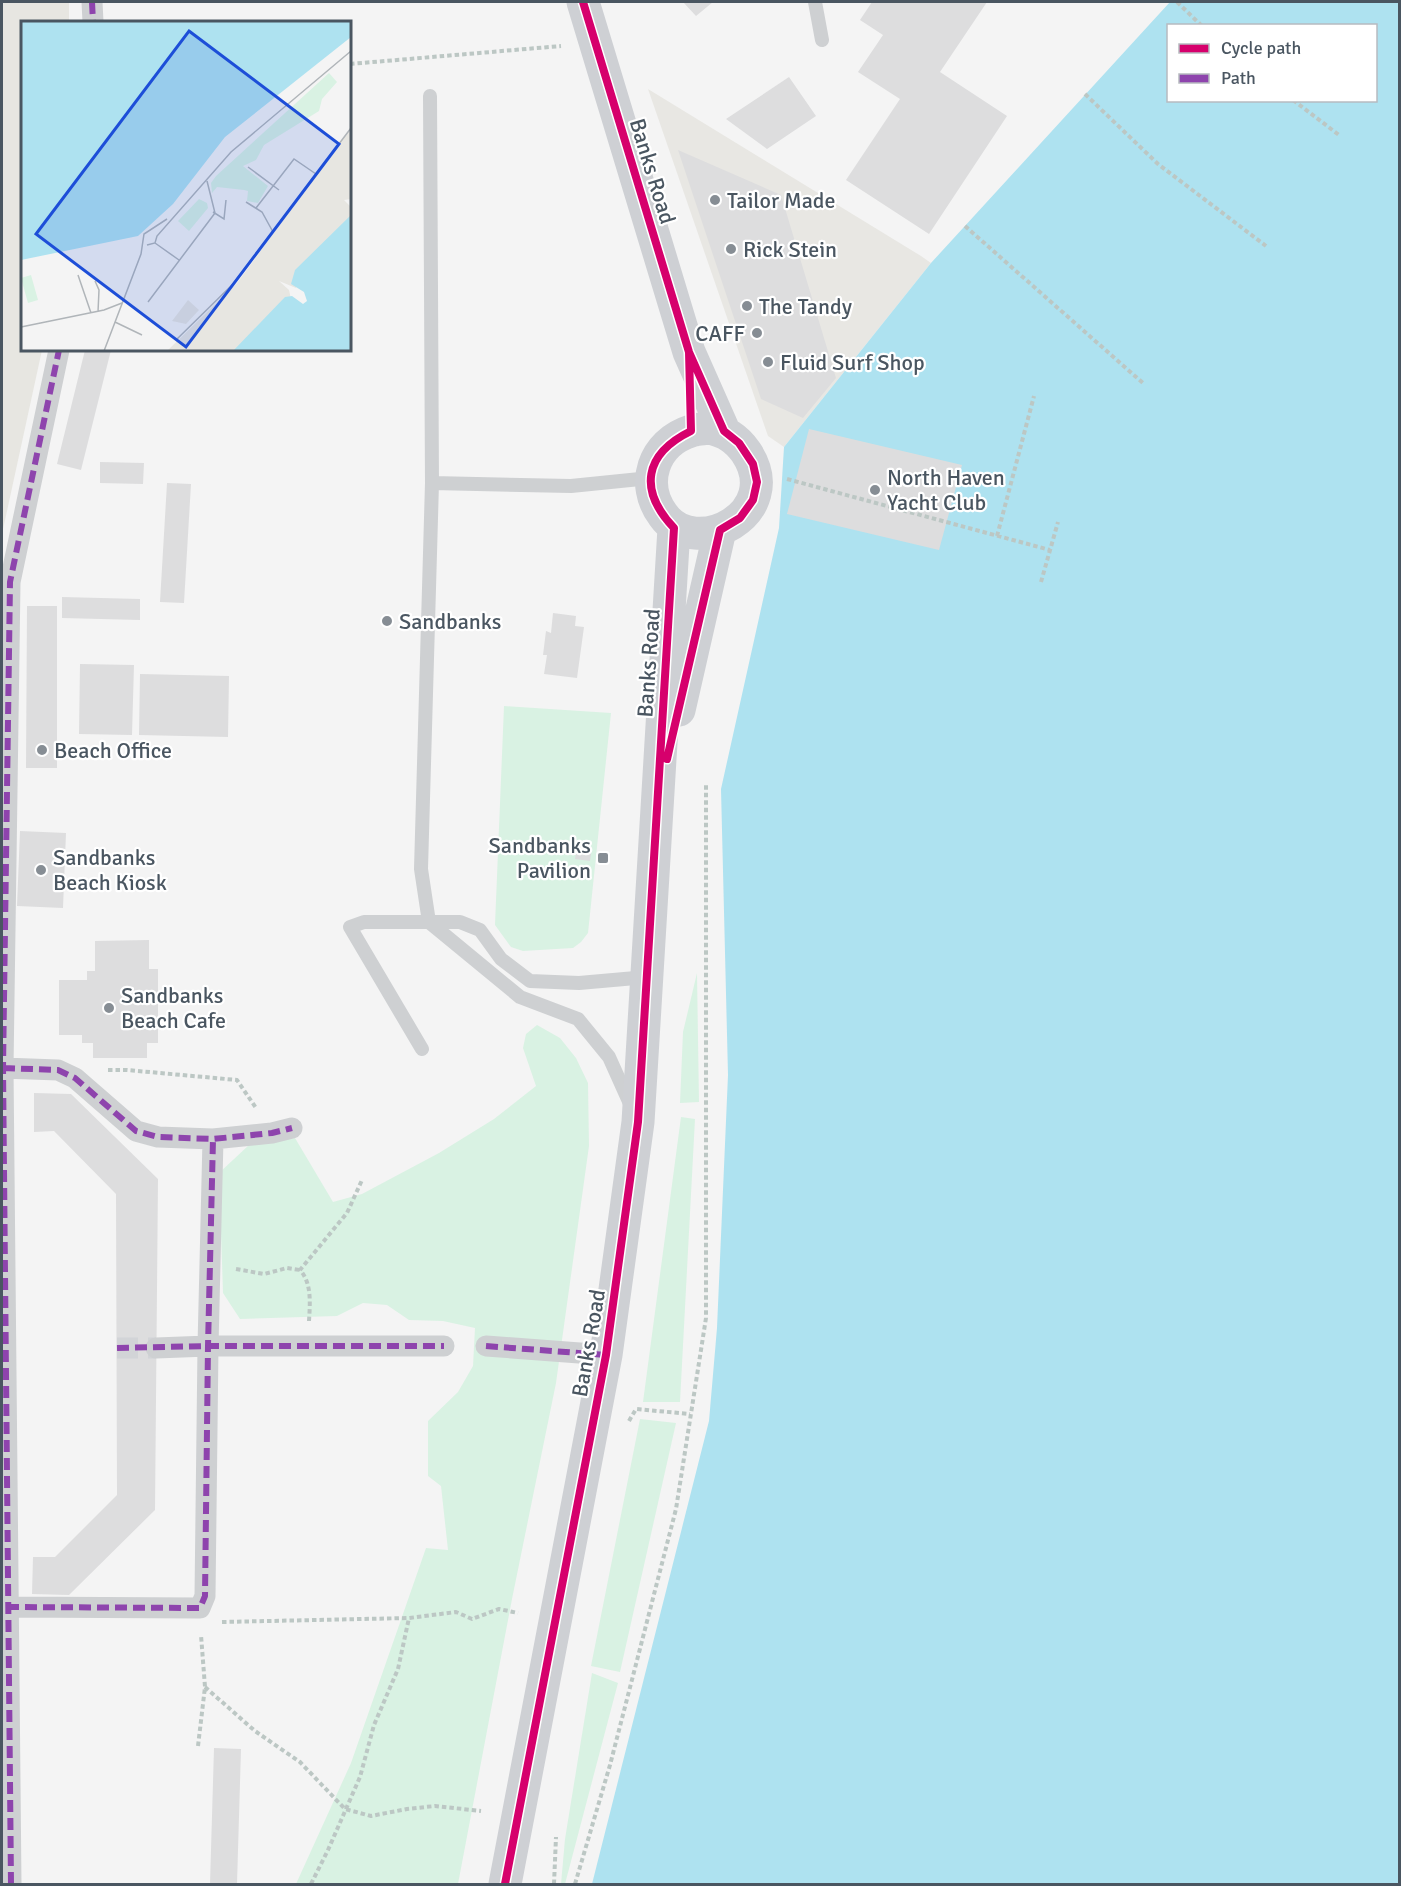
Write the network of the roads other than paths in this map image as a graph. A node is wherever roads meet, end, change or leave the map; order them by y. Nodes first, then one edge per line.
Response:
1 (92, 2) edge
2 (583, 2) edge
3 (815, 2) edge
4 (93, 21) edge
5 (822, 40) dead end
6 (430, 96) dead end
7 (59, 351) edge
8 (689, 352) junction
9 (691, 431) junction
10 (724, 431) junction
11 (650, 478) junction
12 (432, 483) junction
13 (674, 528) junction
14 (720, 530) junction
15 (657, 800) junction
16 (429, 922) junction
17 (647, 977) junction
18 (422, 1049) dead end
19 (3, 1068) edge
20 (638, 1122) junction
21 (282, 1130) road end
22 (213, 1139) junction
23 (208, 1346) junction
24 (486, 1346) dead end
25 (156, 1347) tunnel mouth
26 (444, 1347) dead end
27 (606, 1355) junction
28 (7, 1607) junction
29 (11, 1884) edge
30 (505, 1884) edge

1 - 4 street
2 - 8 main road, Banks Road
3 - 5 lane
6 - 12 lane
7 - 19 street
8 - 9 main road, Banks Road
8 - 10 main road, Banks Road
9 - 10 main road
9 - 11 main road
10 - 14 main road
11 - 12 lane
11 - 13 main road
12 - 16 lane
13 - 14 main road
13 - 15 main road, Banks Road
14 - 15 main road, Banks Road
15 - 17 main road, Banks Road
16 - 17 lane
16 - 18 lane
16 - 20 lane
17 - 20 main road, Banks Road
19 - 22 street
19 - 28 street
20 - 27 main road, Banks Road
21 - 22 street
22 - 23 street
23 - 25 street
23 - 26 street
23 - 28 street
24 - 27 street
27 - 30 main road, Banks Road
28 - 29 street

